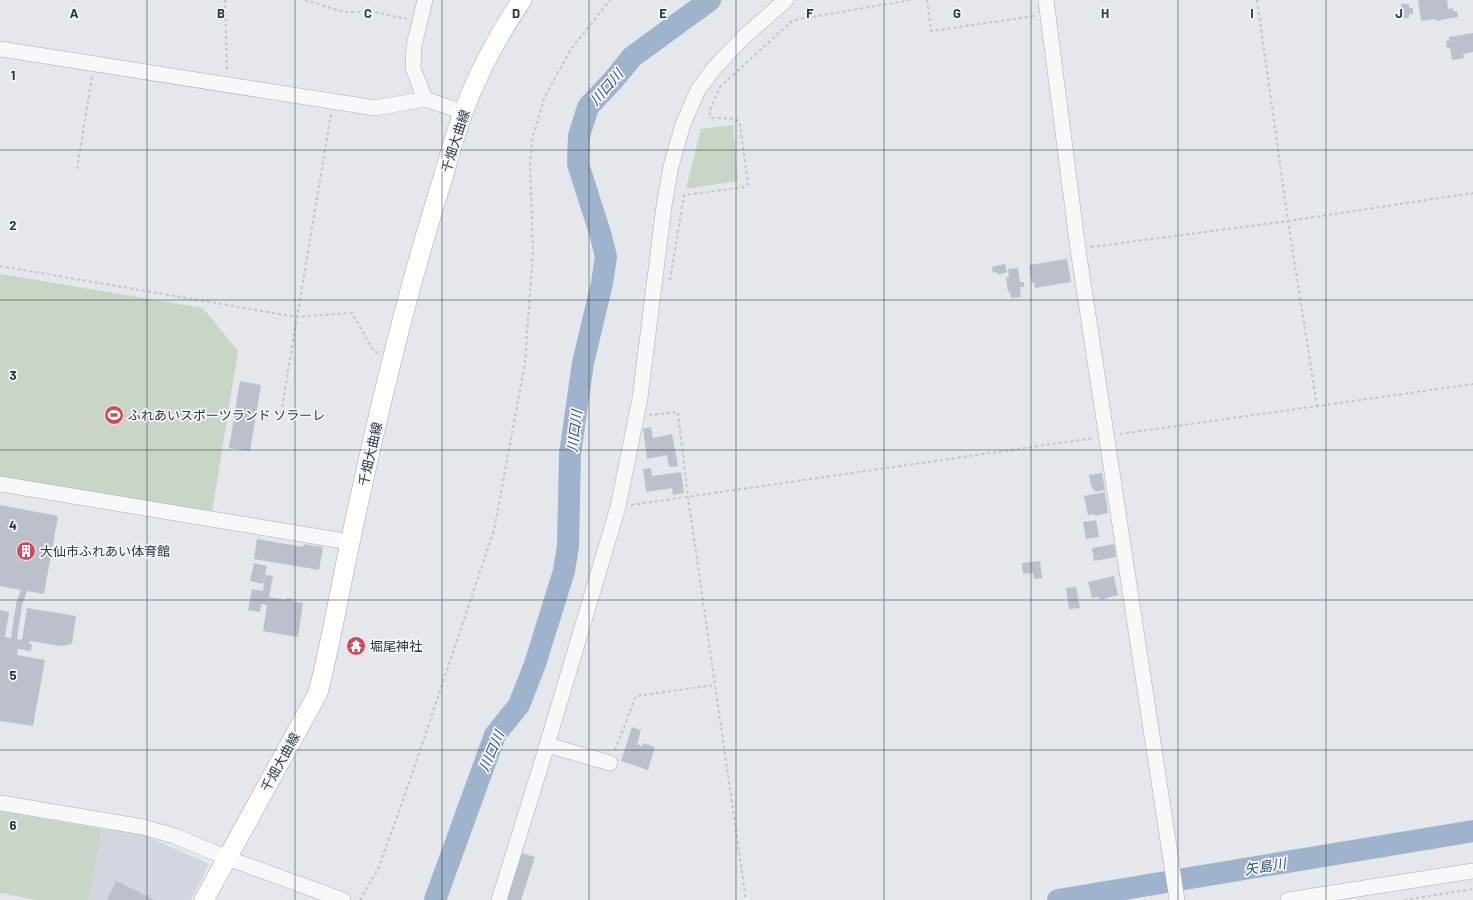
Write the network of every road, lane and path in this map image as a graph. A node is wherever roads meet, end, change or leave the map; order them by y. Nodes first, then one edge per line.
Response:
1 (225, 0) edge
2 (305, 0) edge
3 (425, 0) edge
4 (522, 0) edge
5 (610, 0) edge
6 (786, 0) edge
7 (911, 0) edge
8 (927, 0) edge
9 (1257, 0) edge
10 (1048, 7) edge
11 (420, 22) junction
12 (0, 49) edge
13 (94, 64) junction
14 (227, 85) junction
15 (425, 99) junction
16 (334, 101) junction
17 (463, 112) junction
18 (77, 169) dead end
19 (1473, 193) edge
20 (1288, 221) junction
21 (1078, 249) junction
22 (0, 266) edge
23 (670, 281) dead end
24 (297, 317) junction
25 (391, 360) junction
26 (1473, 384) edge
27 (1317, 407) junction
28 (652, 408) dead end
29 (644, 414) junction
30 (280, 419) dead end
31 (1106, 436) junction
32 (0, 484) edge
33 (688, 497) junction
34 (618, 507) junction
35 (350, 542) junction
36 (715, 685) junction
37 (547, 745) junction
38 (610, 763) joint
39 (0, 803) edge
40 (227, 858) junction
41 (1473, 871) edge
42 (1473, 889) edge
43 (204, 900) edge
44 (343, 900) edge
45 (360, 900) edge
46 (499, 900) edge
47 (746, 900) edge
48 (1177, 900) edge
49 (1288, 900) edge
50 (1404, 900) edge

1 - 14 path
2 - 11 path
3 - 11 street
4 - 17 main road, 千畑大曲線
5 - 45 path
6 - 29 street
7 - 23 path
8 - 10 path
9 - 20 path
10 - 21 street
11 - 15 street
12 - 13 street
13 - 14 street
13 - 18 path
14 - 16 street
15 - 16 street
15 - 17 street
16 - 24 path
17 - 25 main road, 千畑大曲線
19 - 20 path
20 - 21 path
20 - 27 path
21 - 31 street
22 - 24 path
24 - 25 path
24 - 30 path
25 - 35 main road, 千畑大曲線
26 - 27 path
27 - 31 path
28 - 29 path
29 - 33 path
29 - 34 street
31 - 33 path
31 - 48 street
32 - 35 street
33 - 34 path
33 - 36 path
34 - 37 street
35 - 40 main road, 千畑大曲線
36 - 38 path
36 - 47 path
37 - 38 street
37 - 46 street
39 - 40 street
40 - 43 main road, 千畑大曲線
40 - 44 street
41 - 49 street
42 - 50 path

